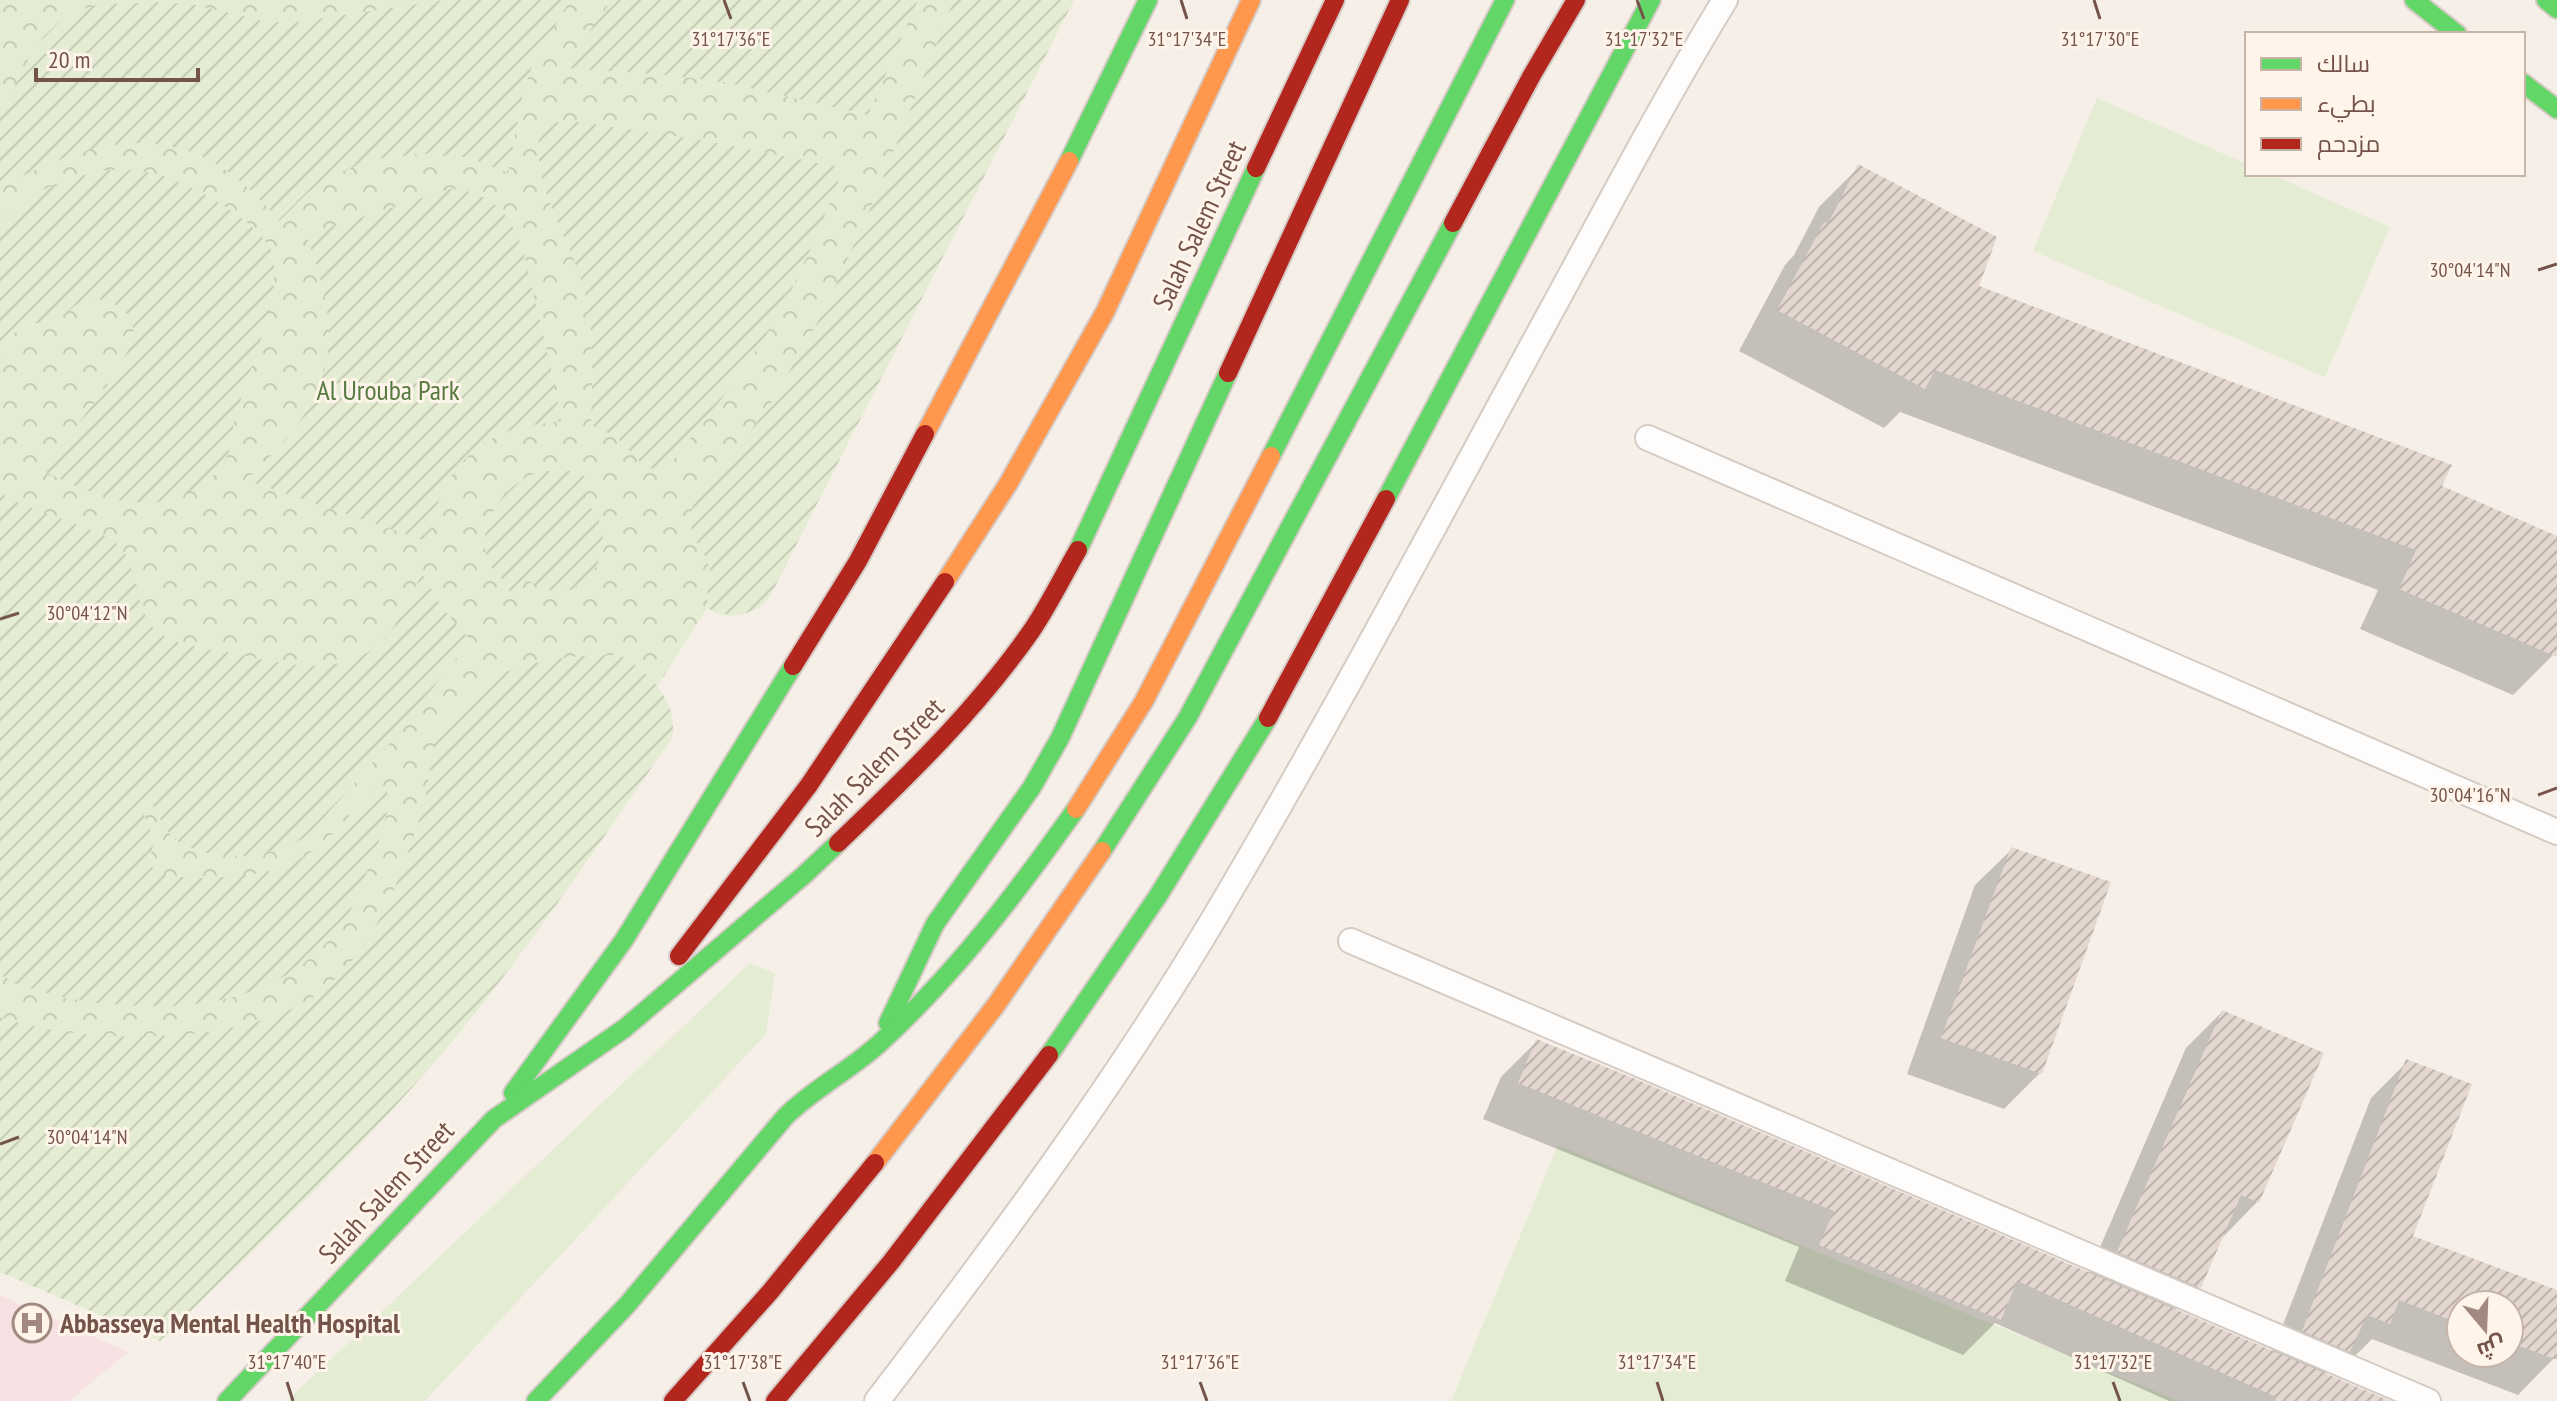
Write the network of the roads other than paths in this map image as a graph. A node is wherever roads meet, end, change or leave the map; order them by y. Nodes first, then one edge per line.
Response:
1 (1148, 0) edge
2 (1251, 0) edge
3 (1335, 0) edge
4 (1400, 0) edge
5 (1505, 0) edge
6 (1576, 0) edge
7 (1651, 0) edge
8 (1725, 0) edge
9 (2414, 0) edge
10 (2546, 0) edge
11 (2557, 9) edge
12 (2454, 32) edge
13 (2525, 85) edge
14 (2557, 109) edge
15 (1648, 438) dead end
16 (2557, 832) edge
17 (1351, 941) dead end
18 (625, 1028) junction
19 (880, 1044) junction
20 (494, 1119) junction
21 (227, 1401) edge
22 (536, 1401) edge
23 (673, 1401) edge
24 (775, 1401) edge
25 (877, 1401) edge
26 (2428, 1401) edge

1 - 20 highway
2 - 18 highway
3 - 18 highway, Salah Salem Street
4 - 19 highway
5 - 19 highway
6 - 23 highway
7 - 24 highway
8 - 25 lane
9 - 12 highway
10 - 11 highway
13 - 14 highway
15 - 16 lane
17 - 26 lane
18 - 20 highway, Salah Salem Street
19 - 22 highway
20 - 21 highway, Salah Salem Street

